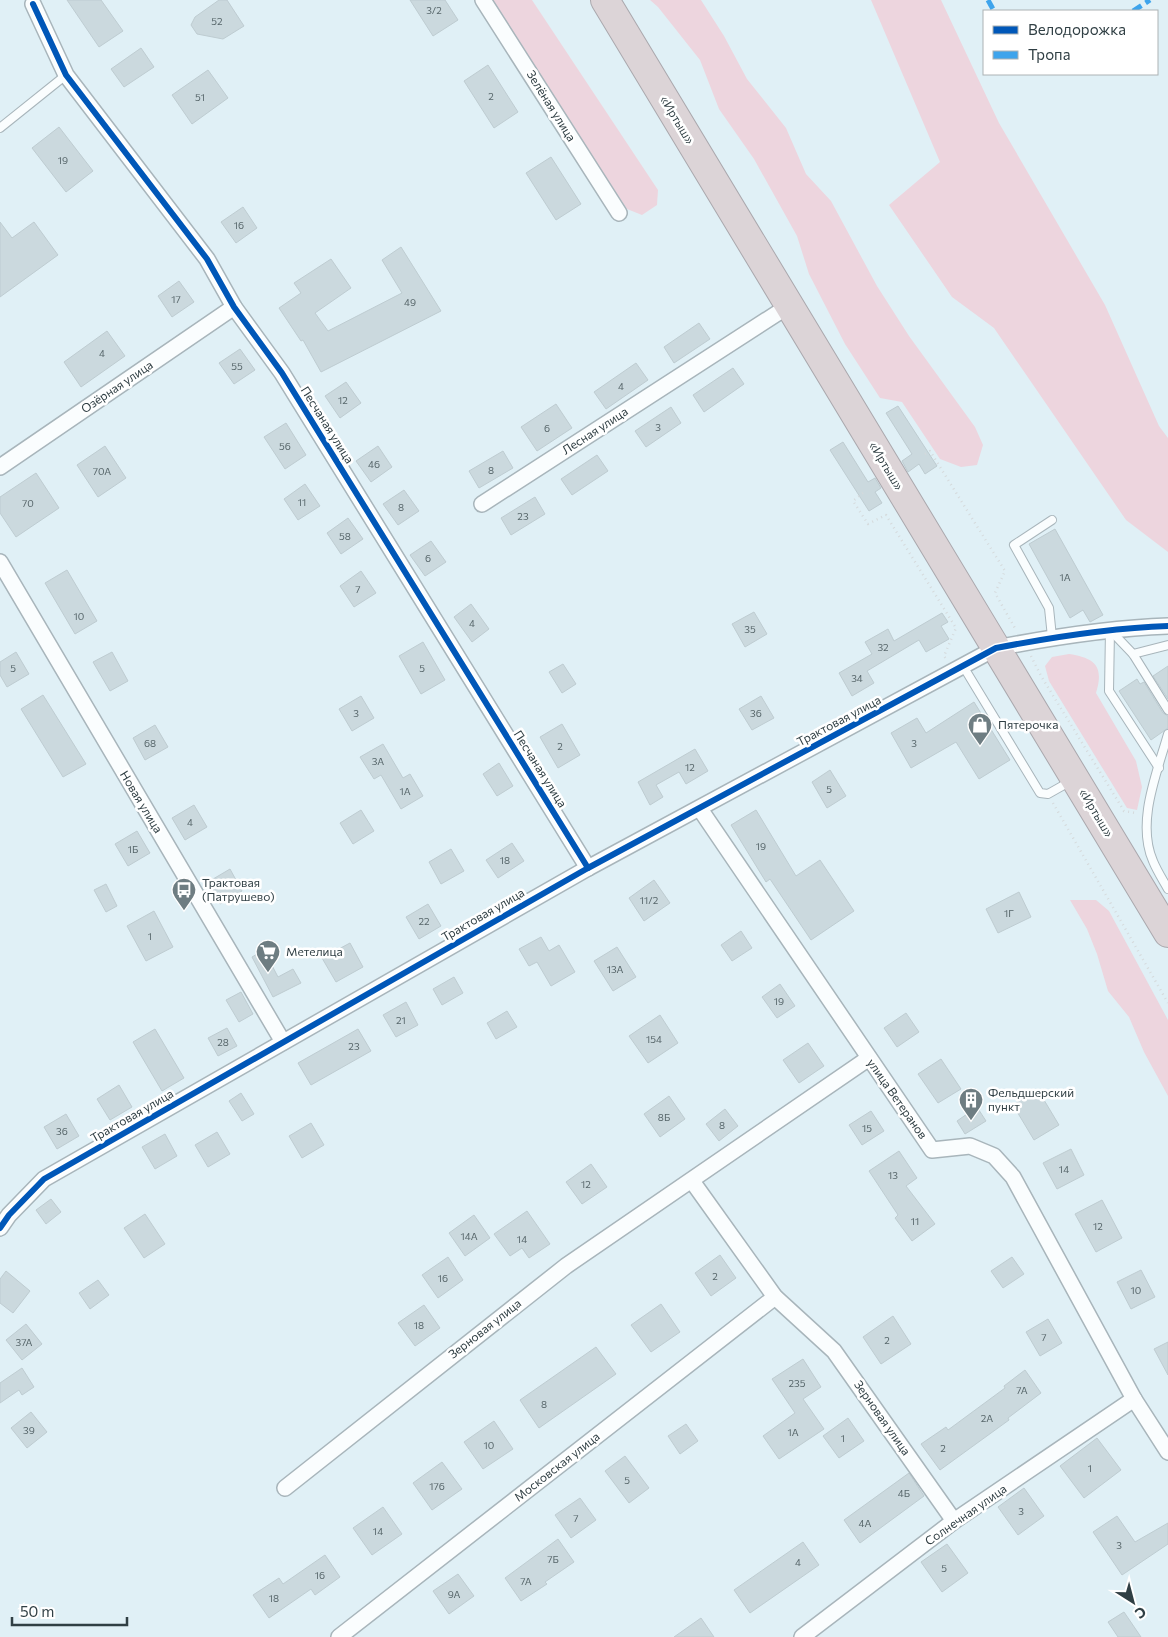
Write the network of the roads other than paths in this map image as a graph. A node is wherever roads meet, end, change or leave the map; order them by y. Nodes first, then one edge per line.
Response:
1 (483, 0) edge
2 (605, 0) edge
3 (33, 4) dead end
4 (66, 75) junction
5 (0, 128) edge
6 (618, 213) dead end
7 (790, 305) junction
8 (234, 307) junction
9 (0, 467) edge
10 (482, 504) dead end
11 (1052, 520) dead end
12 (0, 562) edge
13 (1168, 626) edge
14 (1110, 630) junction
15 (1052, 637) junction
16 (1168, 645) edge
17 (996, 648) junction
18 (1133, 654) junction
19 (963, 666) junction
20 (1168, 710) edge
21 (1168, 734) edge
22 (1159, 768) junction
23 (1075, 779) junction
24 (700, 809) junction
25 (588, 868) junction
26 (1168, 889) edge
27 (1168, 932) edge
28 (283, 1042) junction
29 (869, 1058) junction
30 (692, 1181) junction
31 (0, 1228) edge
32 (775, 1297) junction
33 (1134, 1399) junction
34 (1168, 1452) edge
35 (285, 1488) dead end
36 (954, 1521) junction
37 (339, 1637) edge
38 (802, 1637) edge

1 - 6 street, Зелёная улица
2 - 7 highway, «Иртыш»
3 - 4 street, Песчаная улица
4 - 5 lane
4 - 8 street, Песчаная улица
7 - 10 street, Лесная улица
7 - 17 highway, «Иртыш»
8 - 9 street, Озёрная улица
8 - 25 street, Песчаная улица
11 - 15 lane
12 - 28 street, Новая улица
13 - 14 street, Трактовая улица
14 - 15 street, Трактовая улица
14 - 18 lane
14 - 22 lane
15 - 17 street, Трактовая улица
16 - 18 lane
17 - 19 street, Трактовая улица
17 - 23 highway, «Иртыш»
18 - 20 lane
19 - 23 lane
19 - 24 street, Трактовая улица
21 - 22 lane
22 - 26 lane
23 - 27 highway, «Иртыш»
24 - 25 street, Трактовая улица
24 - 29 street, улица Ветеранов
25 - 28 street, Трактовая улица
28 - 31 street, Трактовая улица
29 - 30 street, Зерновая улица
29 - 33 street, улица Ветеранов
30 - 32 street, Зерновая улица
30 - 35 street, Зерновая улица
32 - 36 street, Зерновая улица
32 - 37 street, Московская улица
33 - 34 street, улица Ветеранов
33 - 36 street, Солнечная улица
36 - 38 street, Солнечная улица

